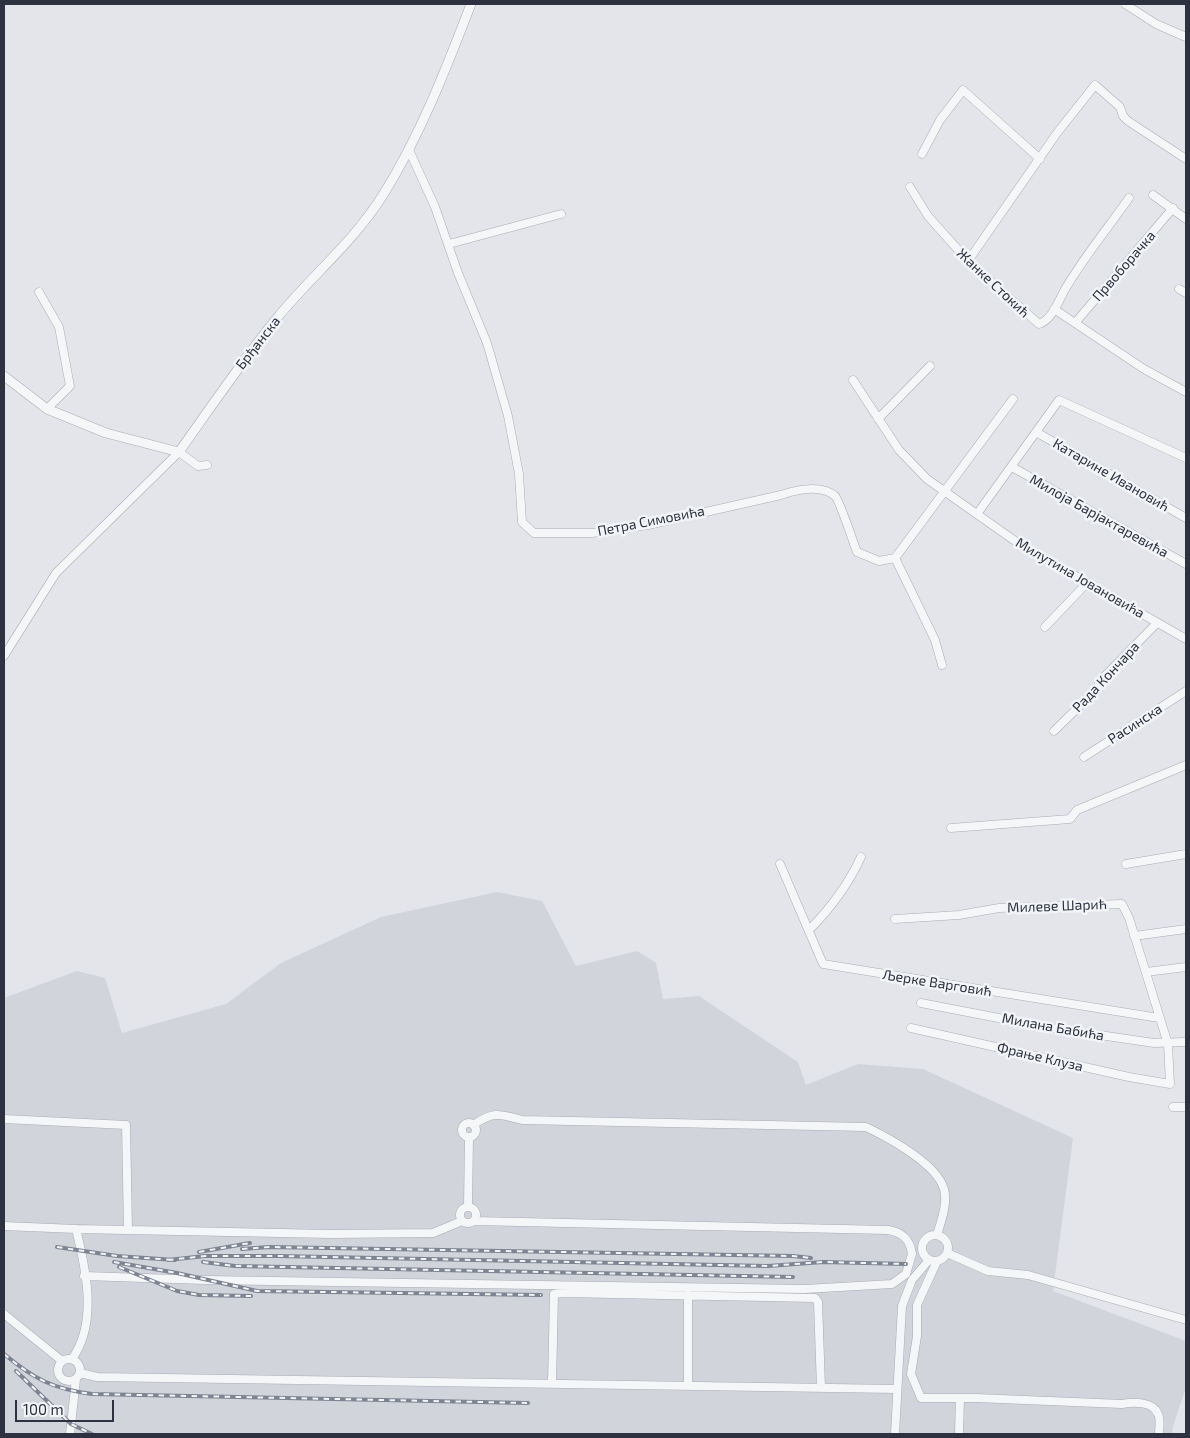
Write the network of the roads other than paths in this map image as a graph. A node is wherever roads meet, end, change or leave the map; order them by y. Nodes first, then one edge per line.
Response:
1 (472, 4) edge
2 (1125, 4) edge
3 (1186, 37) edge
4 (409, 150) junction
5 (922, 154) dead end
6 (1040, 158) junction
7 (1186, 160) edge
8 (910, 187) dead end
9 (1153, 195) dead end
10 (1129, 198) dead end
11 (1173, 208) junction
12 (560, 214) dead end
13 (1186, 219) edge
14 (449, 244) junction
15 (968, 261) junction
16 (39, 292) dead end
17 (1054, 308) junction
18 (1075, 323) junction
19 (930, 366) dead end
20 (4, 376) edge
21 (853, 380) dead end
22 (1186, 392) edge
23 (1013, 399) dead end
24 (47, 409) junction
25 (878, 419) junction
26 (1036, 432) junction
27 (179, 452) junction
28 (1186, 458) edge
29 (207, 465) dead end
30 (1012, 467) junction
31 (945, 490) junction
32 (977, 514) junction
33 (1186, 518) edge
34 (895, 558) junction
35 (1186, 564) edge
36 (1088, 584) junction
37 (1157, 623) junction
38 (1045, 627) dead end
39 (1186, 639) edge
40 (4, 656) edge
41 (942, 665) dead end
42 (1186, 691) edge
43 (1054, 731) dead end
44 (1084, 757) dead end
45 (1186, 765) edge
46 (951, 828) dead end
47 (1186, 854) edge
48 (862, 857) dead end
49 (780, 864) dead end
50 (1126, 864) dead end
51 (895, 919) dead end
52 (1186, 928) edge
53 (809, 930) junction
54 (1134, 936) junction
55 (1186, 967) edge
56 (1146, 972) junction
57 (921, 1003) dead end
58 (1160, 1018) junction
59 (911, 1028) dead end
60 (1186, 1042) edge
61 (1168, 1044) junction
62 (1170, 1084) joint
63 (1173, 1107) dead end
64 (1186, 1107) edge
65 (4, 1120) edge
66 (473, 1125) junction
67 (469, 1137) junction
68 (468, 1207) junction
69 (462, 1221) junction
70 (474, 1221) junction
71 (4, 1226) edge
72 (76, 1229) junction
73 (128, 1230) junction
74 (937, 1235) junction
75 (948, 1253) junction
76 (929, 1260) junction
77 (938, 1261) junction
78 (84, 1276) junction
79 (688, 1296) junction
80 (4, 1314) edge
81 (1186, 1320) edge
82 (72, 1359) junction
83 (62, 1362) junction
84 (78, 1376) junction
85 (552, 1384) junction
86 (688, 1386) junction
87 (821, 1388) junction
88 (897, 1389) junction
89 (960, 1398) junction
90 (70, 1434) edge
91 (895, 1434) edge
92 (959, 1434) edge
93 (1159, 1434) edge

1 - 4 street, Брђанска
2 - 3 street
4 - 14 street, Петра Симовића
4 - 27 street, Брђанска
5 - 6 street
6 - 7 street
6 - 15 street
8 - 15 street, Жанке Стокић
9 - 11 street
10 - 17 street, Жанке Стокић
11 - 13 street
11 - 18 street, Првоборачка
12 - 14 street
14 - 34 street, Петра Симовића
15 - 17 street, Жанке Стокић
16 - 24 street
17 - 18 street
18 - 22 street
19 - 25 street
20 - 24 street
21 - 25 street, Милутина Јовановића
23 - 31 street
24 - 27 street
25 - 31 street, Милутина Јовановића
26 - 28 street
26 - 30 street
26 - 33 street, Катарине Ивановић
27 - 29 street
27 - 40 street, Брђанска
30 - 32 street
30 - 35 street, Милоја Барјактаревића
31 - 32 street, Милутина Јовановића
31 - 34 street
32 - 36 street, Милутина Јовановића
34 - 41 street
36 - 37 street, Милутина Јовановића
36 - 38 street
37 - 39 street, Милутина Јовановића
37 - 43 street, Рада Кончара
42 - 44 street, Расинска
45 - 46 street
47 - 50 street
48 - 53 street
49 - 53 street, Љерке Варговић
51 - 54 street, Милеве Шарић
52 - 54 street
53 - 58 street, Љерке Варговић
54 - 56 street, Милеве Шарић
55 - 56 street
56 - 58 street, Милеве Шарић
57 - 61 street, Милана Бабића
58 - 61 street, Милеве Шарић
59 - 62 street, Фрање Клуза
60 - 61 street, Милана Бабића
61 - 62 street, Милеве Шарић
63 - 64 street
65 - 73 street
66 - 67 street
66 - 67 street
66 - 74 street
67 - 68 street
68 - 69 street
68 - 70 street
69 - 70 street
69 - 73 street
70 - 78 street
71 - 72 street
72 - 73 street
72 - 78 street
74 - 75 street
74 - 76 street
75 - 77 street
75 - 81 street
76 - 77 street
76 - 88 street
77 - 89 street
78 - 82 street
79 - 85 street
79 - 86 street
79 - 87 street
80 - 83 street
82 - 83 street
82 - 84 street
83 - 84 street
84 - 85 street
84 - 90 street
85 - 86 street
86 - 87 street
87 - 88 street
88 - 91 street
89 - 92 street
89 - 93 street

